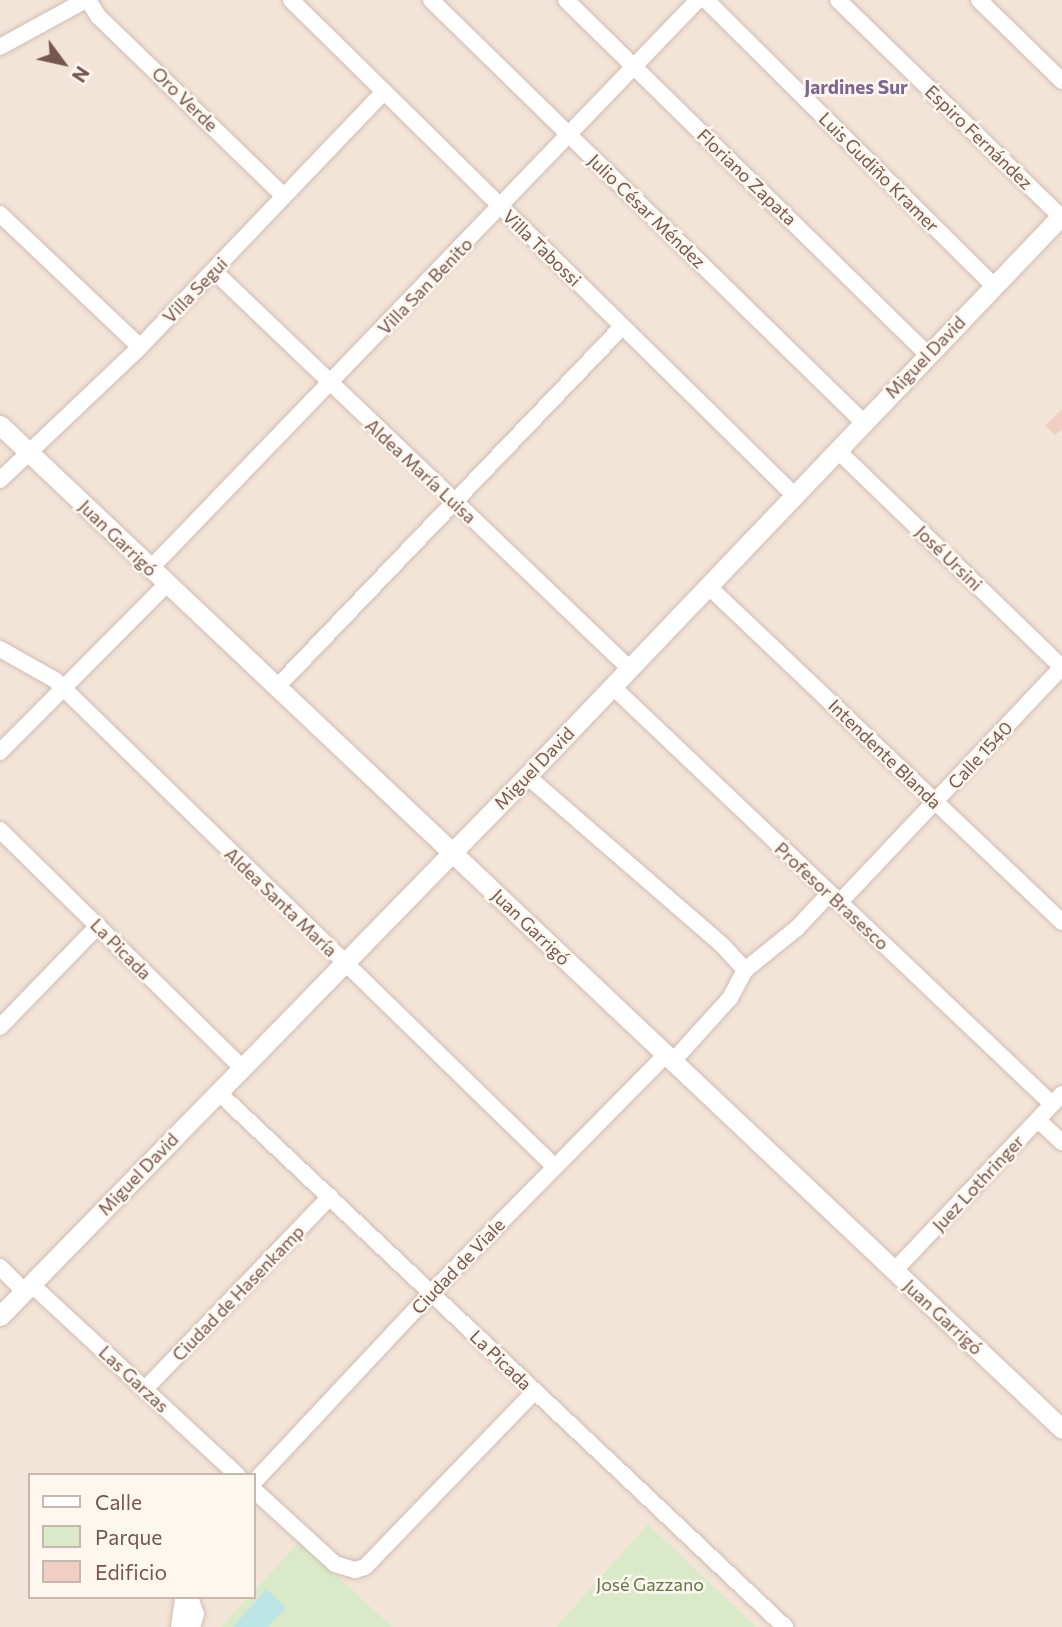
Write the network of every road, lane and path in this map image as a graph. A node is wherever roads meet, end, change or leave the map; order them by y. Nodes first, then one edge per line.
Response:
1 (87, 0) edge
2 (291, 0) edge
3 (431, 0) edge
4 (566, 0) edge
5 (698, 0) edge
6 (706, 0) edge
7 (838, 0) edge
8 (979, 0) edge
9 (0, 47) edge
10 (634, 67) junction
11 (1062, 81) edge
12 (383, 93) junction
13 (569, 135) junction
14 (284, 196) junction
15 (500, 208) junction
16 (0, 214) edge
17 (1061, 215) edge
18 (214, 271) junction
19 (993, 285) junction
20 (622, 327) junction
21 (140, 347) junction
22 (928, 354) junction
23 (330, 385) junction
24 (863, 422) junction
25 (0, 425) edge
26 (837, 450) junction
27 (29, 453) junction
28 (0, 480) edge
29 (794, 495) junction
30 (454, 502) junction
31 (150, 569) junction
32 (167, 584) junction
33 (708, 586) junction
34 (0, 649) edge
35 (1062, 667) edge
36 (630, 669) junction
37 (613, 687) junction
38 (276, 688) junction
39 (62, 690) junction
40 (0, 752) edge
41 (527, 776) junction
42 (935, 802) junction
43 (0, 830) edge
44 (452, 852) junction
45 (834, 898) junction
46 (1062, 922) edge
47 (98, 926) junction
48 (344, 963) junction
49 (745, 970) junction
50 (0, 1027) edge
51 (669, 1058) junction
52 (242, 1068) junction
53 (218, 1092) junction
54 (1057, 1099) edge
55 (1038, 1120) junction
56 (1062, 1142) edge
57 (555, 1167) junction
58 (330, 1197) junction
59 (0, 1267) edge
60 (894, 1271) junction
61 (28, 1288) junction
62 (431, 1293) junction
63 (0, 1316) edge
64 (145, 1389) junction
65 (534, 1392) junction
66 (1062, 1429) edge
67 (223, 1462) junction
68 (213, 1473) edge
69 (235, 1473) edge
70 (256, 1480) edge
71 (256, 1492) edge
72 (183, 1599) edge
73 (191, 1599) edge
74 (179, 1627) edge
75 (192, 1627) edge
76 (785, 1627) edge

1 - 9 street
1 - 14 street, Oro Verde
2 - 12 street, Villa Tabossi
3 - 13 street, Julio César Méndez
4 - 10 street, Floriano Zapata
5 - 10 street, Villa San Benito
6 - 19 street, Luis Gudiño Kramer
7 - 17 street, Espiro Fernández
8 - 11 street
10 - 13 street, Villa San Benito
10 - 22 street, Floriano Zapata
12 - 14 street, Villa Segui
12 - 15 street, Villa Tabossi
13 - 15 street, Villa San Benito
13 - 24 street, Julio César Méndez
14 - 18 street, Villa Segui
15 - 20 street, Villa Tabossi
15 - 23 street, Villa San Benito
16 - 21 street
17 - 19 street, Miguel David
18 - 21 street, Villa Segui
18 - 23 street, Aldea María Luisa
19 - 22 street, Miguel David
20 - 29 street, Villa Tabossi
20 - 30 street
21 - 27 street, Villa Segui
22 - 24 street, Miguel David
23 - 30 street, Aldea María Luisa
23 - 31 street, Villa San Benito
24 - 26 street, Miguel David
25 - 27 street, Juan Garrigó
26 - 29 street, Miguel David
26 - 35 street, José Ursini
27 - 28 street, Villa Segui
27 - 31 street, Juan Garrigó
29 - 33 street, Miguel David
30 - 36 street, Aldea María Luisa
30 - 38 street
31 - 32 street, Juan Garrigó
32 - 38 street, Juan Garrigó
32 - 39 street
33 - 36 street, Miguel David
33 - 42 street, Intendente Blanda
34 - 39 street, Aldea Santa María
35 - 42 street, Calle 1540
36 - 37 street, Miguel David
37 - 41 street, Miguel David
37 - 45 street, Profesor Brasesco
38 - 44 street, Juan Garrigó
39 - 40 street
39 - 48 street, Aldea Santa María
41 - 44 street, Miguel David
41 - 49 street
42 - 45 street, Calle 1540
42 - 46 street, Intendente Blanda
43 - 47 street, La Picada
44 - 48 street, Miguel David
44 - 51 street, Juan Garrigó
45 - 49 street, Calle 1540
45 - 54 street, Profesor Brasesco
47 - 50 street
47 - 52 street, La Picada
48 - 52 street, Miguel David
48 - 57 street, Aldea Santa María
49 - 51 street, Ciudad de Viale
51 - 57 street, Ciudad de Viale
51 - 60 street, Juan Garrigó
52 - 53 street, Miguel David
53 - 58 street, La Picada
53 - 61 street, Miguel David
54 - 55 street, Juez Lothringer
55 - 56 street
55 - 60 street, Juez Lothringer
57 - 62 street, Ciudad de Viale
58 - 62 street, La Picada
58 - 64 street, Ciudad de Hasenkamp
59 - 61 street, Las Garzas
60 - 66 street, Juan Garrigó
61 - 63 street, Miguel David
61 - 64 street, Las Garzas
62 - 65 street, La Picada
62 - 70 street, Ciudad de Viale
64 - 67 street, Las Garzas
65 - 71 street
65 - 76 street, La Picada
67 - 68 street
67 - 69 street, Las Garzas
72 - 74 street
73 - 75 street

